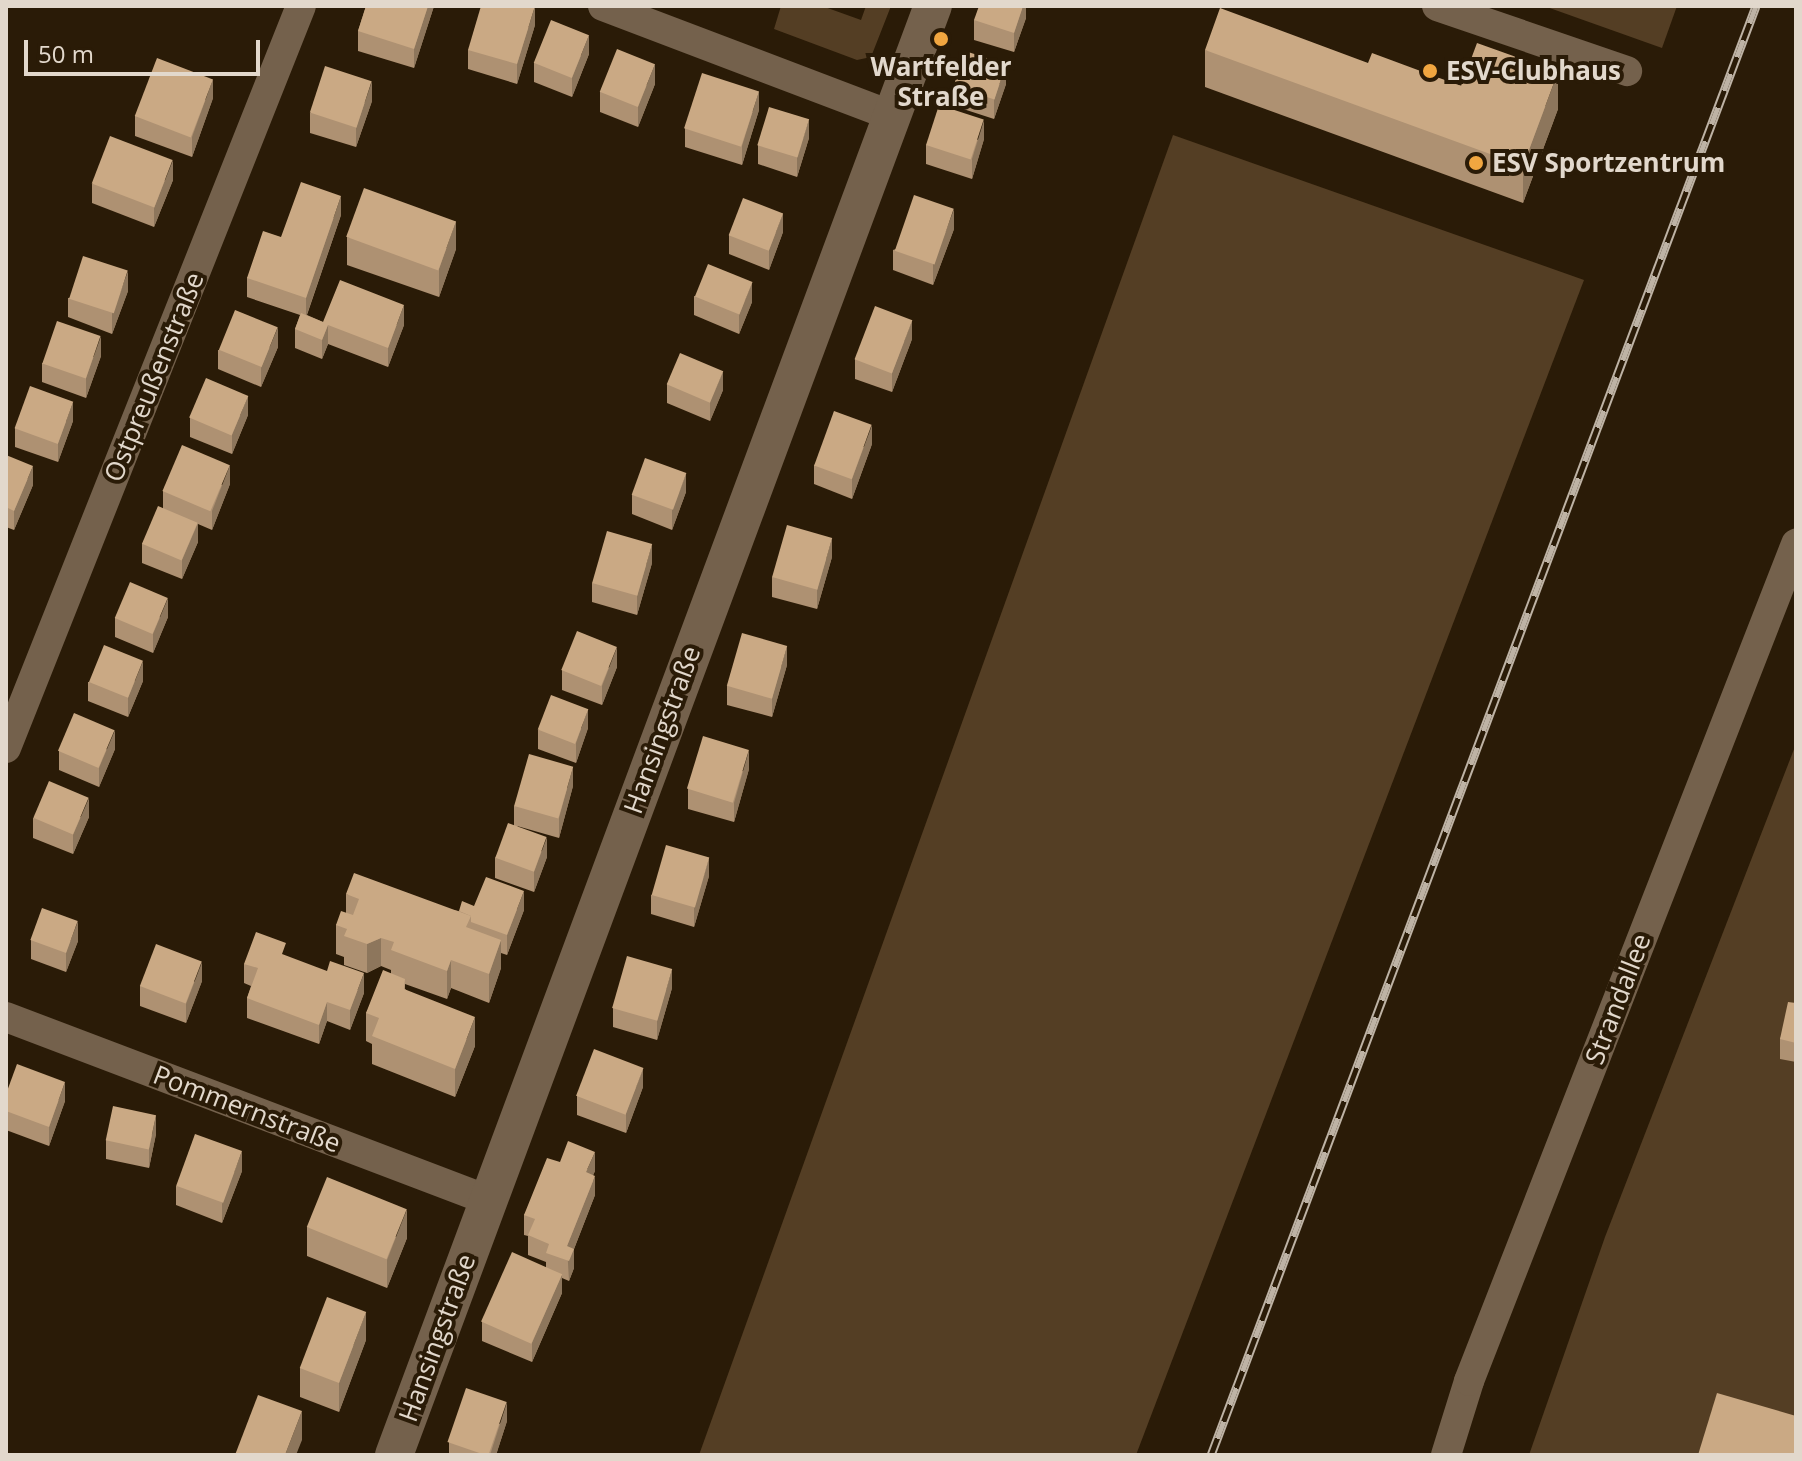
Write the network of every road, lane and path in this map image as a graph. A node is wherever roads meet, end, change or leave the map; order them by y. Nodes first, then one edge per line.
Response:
1 (301, 6) edge
2 (603, 6) edge
3 (933, 6) edge
4 (1437, 6) edge
5 (1627, 71) dead end
6 (890, 115) junction
7 (1796, 544) edge
8 (6, 748) edge
9 (6, 1017) edge
10 (488, 1200) junction
11 (394, 1455) edge
12 (1446, 1455) edge

1 - 8 street, Ostpreußenstraße
2 - 6 street
3 - 6 street, Hansingstraße
4 - 5 street
6 - 10 street, Hansingstraße
7 - 12 street, Strandallee
9 - 10 street, Pommernstraße
10 - 11 street, Hansingstraße

